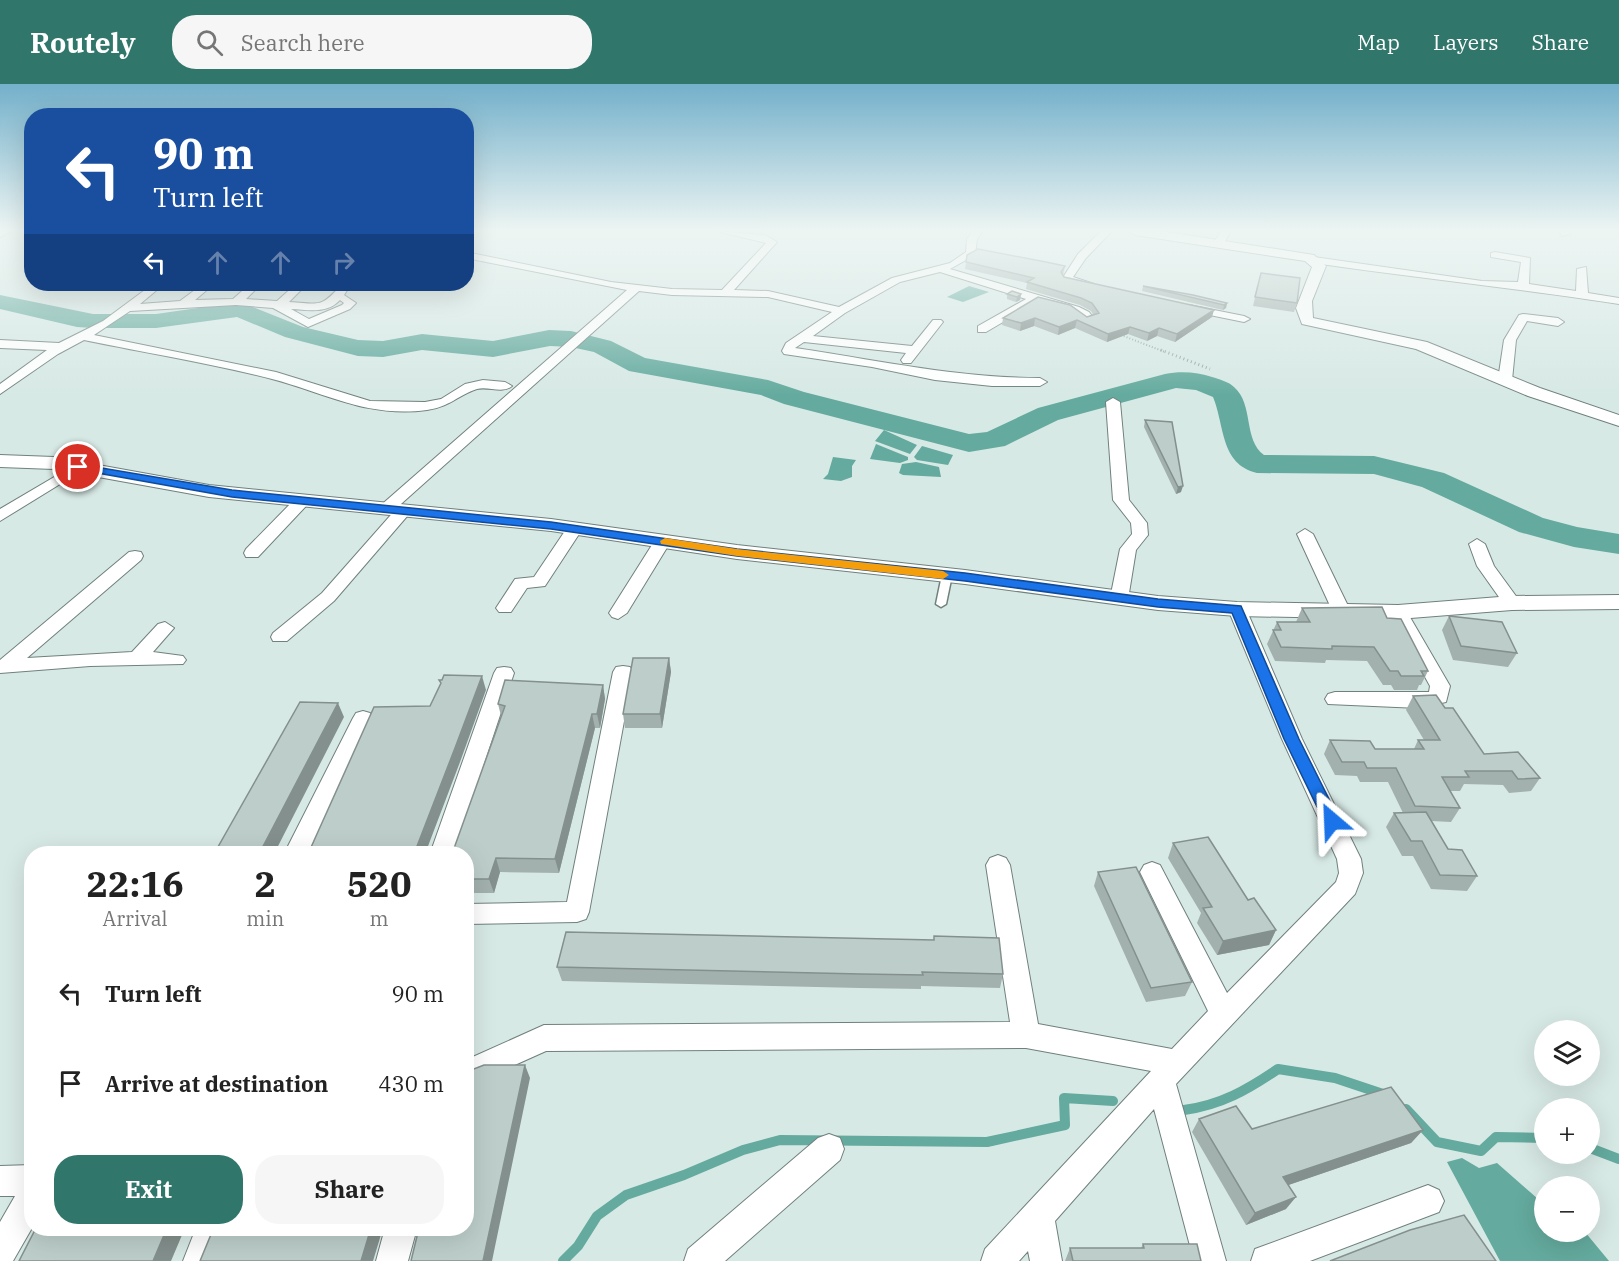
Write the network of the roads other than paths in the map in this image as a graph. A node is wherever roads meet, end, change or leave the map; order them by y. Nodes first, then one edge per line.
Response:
1 (619, 286) edge
2 (732, 286) edge
3 (885, 286) edge
4 (994, 286) edge
5 (1091, 286) edge
6 (1309, 286) edge
7 (1544, 286) edge
8 (1582, 286) edge
9 (636, 288) junction
10 (1105, 290) edge
11 (149, 291) edge
12 (200, 291) edge
13 (248, 291) edge
14 (294, 291) edge
15 (342, 291) edge
16 (725, 293) junction
17 (1582, 295) junction
18 (338, 296) junction
19 (1035, 298) junction
20 (1619, 301) edge
21 (236, 302) junction
22 (183, 304) junction
23 (1177, 305) edge
24 (278, 306) junction
25 (326, 306) junction
26 (346, 308) junction
27 (123, 310) junction
28 (841, 311) junction
29 (1244, 319) dead end
30 (1089, 320) edge
31 (937, 322) dead end
32 (1558, 322) dead end
33 (982, 329) dead end
34 (82, 336) junction
35 (803, 338) junction
36 (0, 344) edge
37 (59, 347) junction
38 (915, 350) junction
39 (901, 369) junction
40 (1505, 380) junction
41 (1040, 382) dead end
42 (505, 386) dead end
43 (0, 390) edge
44 (1113, 402) dead end
45 (1619, 421) edge
46 (0, 461) edge
47 (78, 467) junction
48 (302, 502) junction
49 (395, 510) junction
50 (0, 516) edge
51 (575, 528) junction
52 (1305, 534) dead end
53 (663, 541) junction
54 (1477, 544) dead end
55 (252, 553) dead end
56 (135, 556) dead end
57 (947, 575) junction
58 (1119, 599) junction
59 (1619, 602) edge
60 (1512, 603) junction
61 (941, 604) dead end
62 (505, 608) dead end
63 (1237, 609) junction
64 (1341, 610) junction
65 (1398, 612) junction
66 (618, 613) dead end
67 (165, 628) dead end
68 (280, 637) dead end
69 (137, 657) junction
70 (177, 660) dead end
71 (1, 667) edge
72 (622, 672) dead end
73 (504, 673) dead end
74 (1335, 699) dead end
75 (363, 718) dead end
76 (300, 846) edge
77 (445, 846) edge
78 (998, 865) dead end
79 (1152, 872) dead end
80 (474, 914) edge
81 (1224, 1015) junction
82 (1026, 1035) junction
83 (474, 1070) edge
84 (1168, 1072) junction
85 (829, 1149) dead end
86 (0, 1180) edge
87 (24, 1180) edge
88 (1428, 1201) dead end
89 (24, 1211) edge
90 (1038, 1215) junction
91 (209, 1236) edge
92 (399, 1236) edge
93 (0, 1253) edge
94 (199, 1261) edge
95 (392, 1261) edge
96 (700, 1261) edge
97 (997, 1261) edge
98 (1046, 1261) edge
99 (1210, 1261) edge
100 (1267, 1261) edge

1 - 9 street
2 - 16 street
3 - 28 street
4 - 19 street
5 - 10 street
6 - 40 street
7 - 17 street
8 - 17 street
9 - 16 street
9 - 49 street
11 - 27 street
12 - 22 street
13 - 21 street
14 - 24 street
15 - 18 street
16 - 28 street
17 - 20 street
18 - 25 street
18 - 26 street
19 - 30 street
19 - 33 street
21 - 22 street
21 - 24 street
22 - 27 street
23 - 29 street
24 - 25 street
24 - 26 street
25 - 26 street
27 - 34 street
28 - 35 street
31 - 38 street
32 - 40 street
34 - 37 street
34 - 42 street
35 - 38 street
35 - 39 street
36 - 37 street
37 - 43 street
38 - 39 street
39 - 41 street
40 - 45 street
44 - 58 street
46 - 47 street
47 - 48 street
47 - 50 street
48 - 49 street
48 - 55 street
49 - 51 street
49 - 68 street
51 - 53 street
51 - 62 street
52 - 64 street
53 - 57 street
53 - 66 street
54 - 60 street
56 - 71 street
57 - 58 street
57 - 61 lane
58 - 63 street
59 - 60 street
60 - 65 street
63 - 64 street
63 - 81 street
64 - 65 street
65 - 74 street
67 - 69 street
69 - 70 street
69 - 71 street
72 - 80 street
73 - 77 street
75 - 76 street
78 - 82 street
79 - 81 street
81 - 84 street
82 - 83 street
82 - 84 street
84 - 90 street
84 - 99 street
85 - 96 street
86 - 87 street
88 - 100 street
89 - 93 street
90 - 97 street
90 - 98 street
91 - 94 street
92 - 95 street

